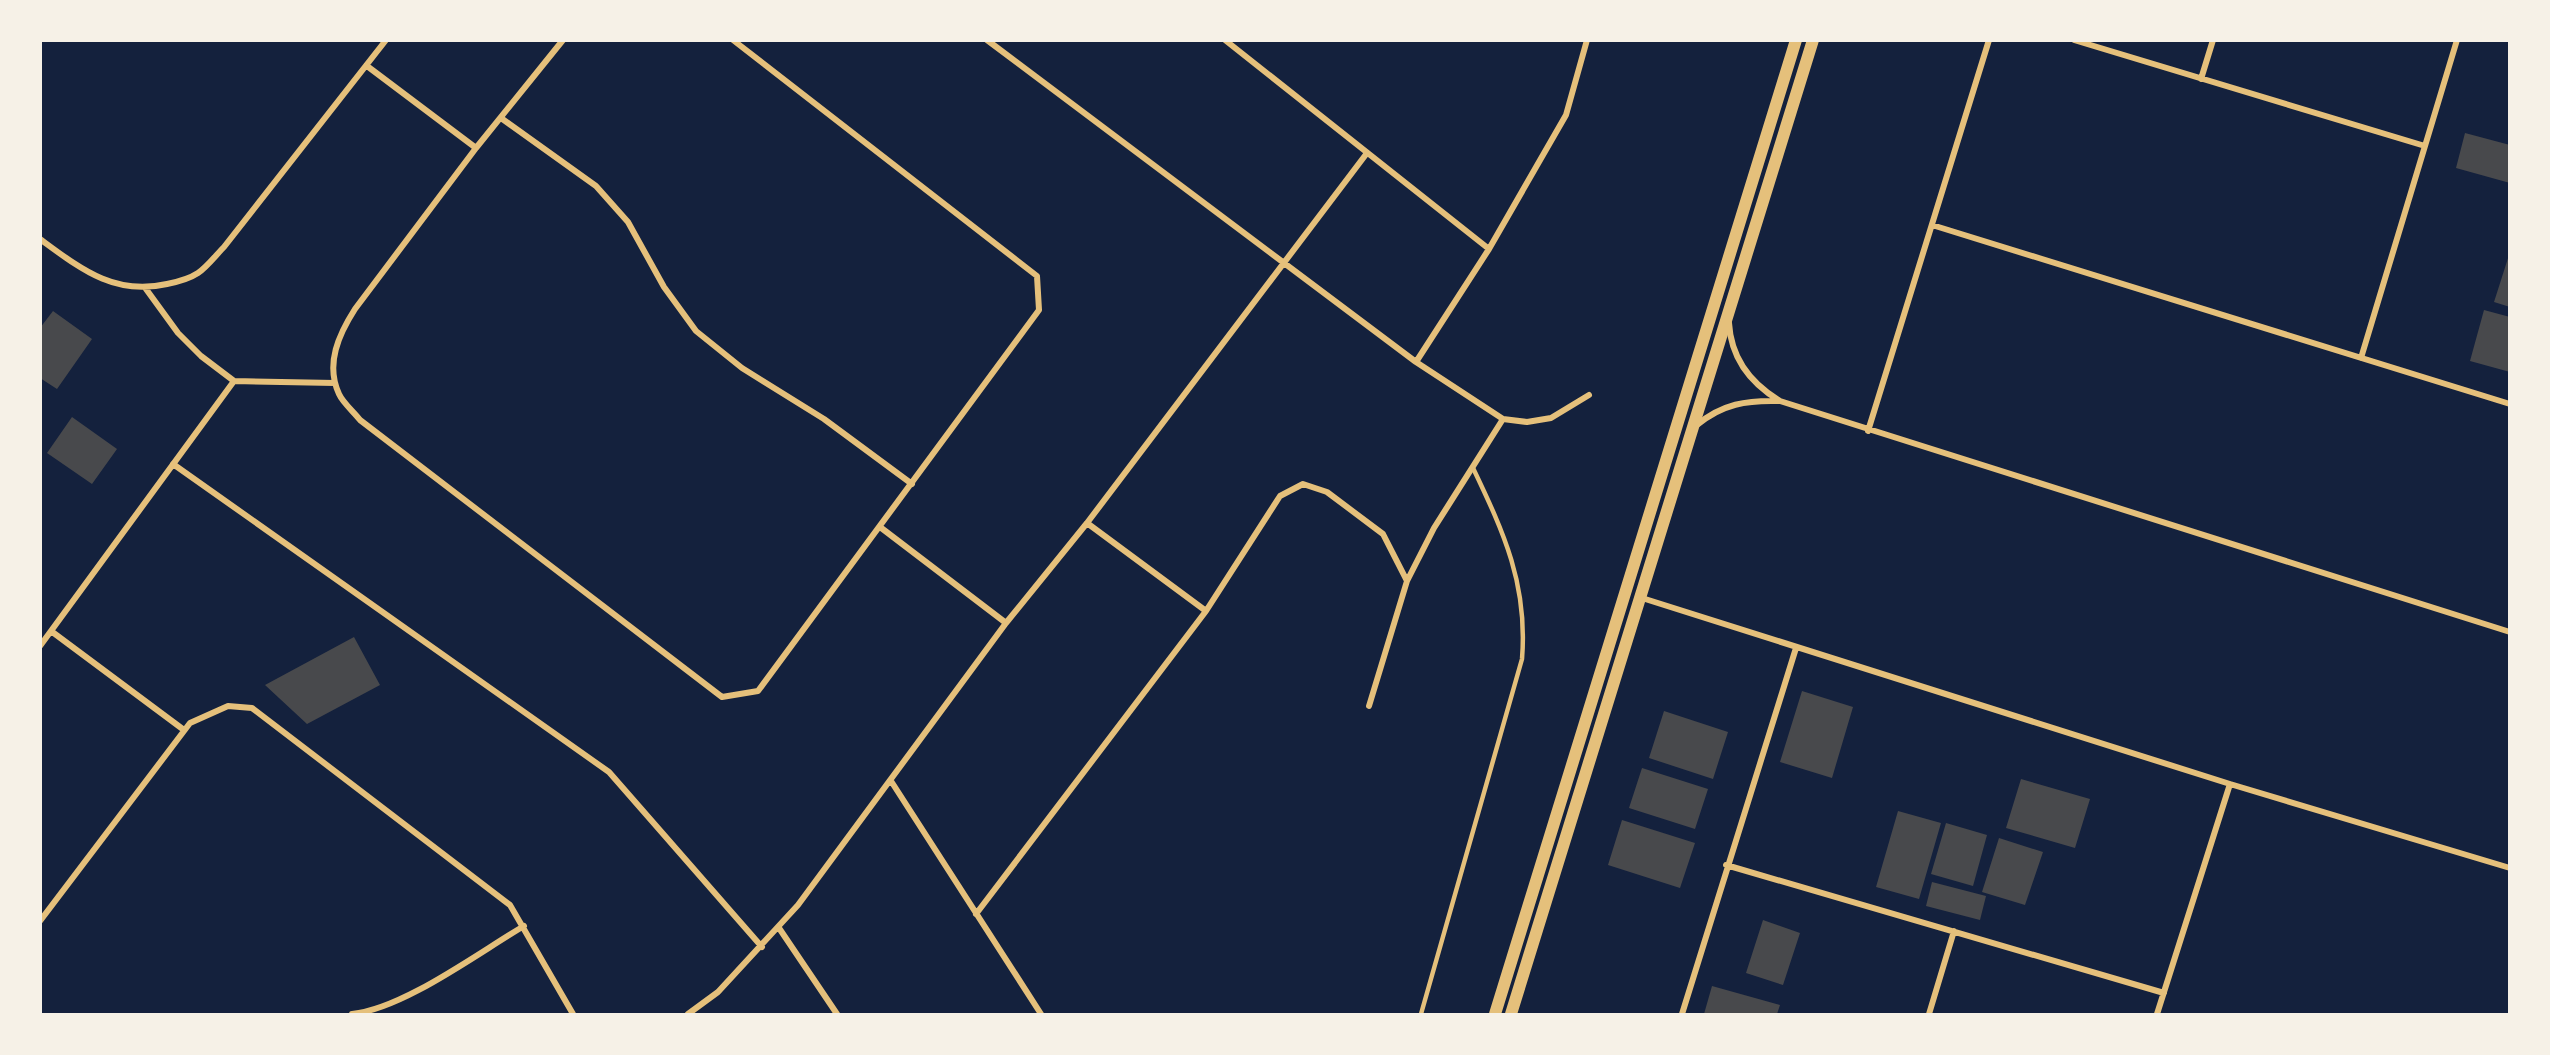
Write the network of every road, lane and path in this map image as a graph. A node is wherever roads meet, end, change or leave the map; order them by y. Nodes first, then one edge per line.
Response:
1 (386, 40) edge
2 (563, 40) edge
3 (733, 40) edge
4 (987, 40) edge
5 (1226, 40) edge
6 (1587, 40) edge
7 (1796, 40) edge
8 (1813, 40) edge
9 (1989, 40) edge
10 (2074, 40) edge
11 (2213, 40) edge
12 (2457, 40) edge
13 (367, 66) junction
14 (2201, 79) junction
15 (501, 118) junction
16 (2425, 146) junction
17 (477, 148) junction
18 (1367, 153) junction
19 (1932, 225) junction
20 (40, 239) edge
21 (1489, 249) junction
22 (1283, 263) junction
23 (146, 289) junction
24 (1728, 310) junction
25 (2361, 358) junction
26 (1416, 362) junction
27 (234, 381) junction
28 (335, 383) junction
29 (1590, 395) dead end
30 (1780, 401) junction
31 (2510, 404) edge
32 (1503, 419) junction
33 (1693, 429) junction
34 (1868, 431) junction
35 (173, 465) junction
36 (1473, 468) junction
37 (912, 484) junction
38 (1087, 522) junction
39 (880, 527) junction
40 (1407, 581) junction
41 (1642, 598) junction
42 (1206, 611) junction
43 (1006, 623) junction
44 (51, 631) junction
45 (2510, 632) edge
46 (40, 646) edge
47 (1796, 648) junction
48 (1369, 706) dead end
49 (184, 730) junction
50 (891, 782) junction
51 (2230, 784) junction
52 (1726, 865) junction
53 (2510, 868) edge
54 (976, 914) junction
55 (40, 921) edge
56 (524, 926) junction
57 (779, 928) junction
58 (1954, 931) junction
59 (762, 947) junction
60 (2164, 993) junction
61 (352, 1014) edge
62 (573, 1014) edge
63 (688, 1014) edge
64 (837, 1014) edge
65 (1041, 1014) edge
66 (1421, 1014) edge
67 (1495, 1014) edge
68 (1510, 1014) edge
69 (1682, 1014) edge
70 (1929, 1014) edge
71 (2157, 1014) edge

1 - 13 street
2 - 15 street
3 - 37 street
4 - 22 street
5 - 18 street
6 - 21 street
7 - 67 main road
8 - 24 main road
9 - 19 street
10 - 14 street
11 - 14 street
12 - 16 street
13 - 17 street
13 - 23 street
14 - 16 street
15 - 17 street
15 - 37 street
16 - 25 street
17 - 28 street
18 - 21 street
18 - 22 street
19 - 25 street
19 - 34 street
20 - 23 street
21 - 26 street
22 - 26 street
22 - 38 street
23 - 27 street
24 - 30 street
24 - 33 main road
25 - 31 street
26 - 32 street
27 - 28 street
27 - 35 street
28 - 39 street
29 - 32 street
30 - 33 street
30 - 34 street
32 - 36 street
33 - 41 main road
34 - 45 street
35 - 44 street
35 - 59 street
36 - 40 street
36 - 66 lane
37 - 39 street
38 - 42 street
38 - 43 street
39 - 43 street
40 - 42 street
40 - 48 street
41 - 47 street
41 - 68 main road
42 - 54 street
43 - 50 street
44 - 46 street
44 - 49 street
47 - 51 street
47 - 52 street
49 - 55 street
49 - 56 street
50 - 54 street
50 - 57 street
51 - 53 street
51 - 60 street
52 - 58 street
52 - 69 street
54 - 65 street
56 - 61 street
56 - 62 street
57 - 59 street
57 - 64 street
58 - 60 street
58 - 70 street
59 - 63 street
60 - 71 street

